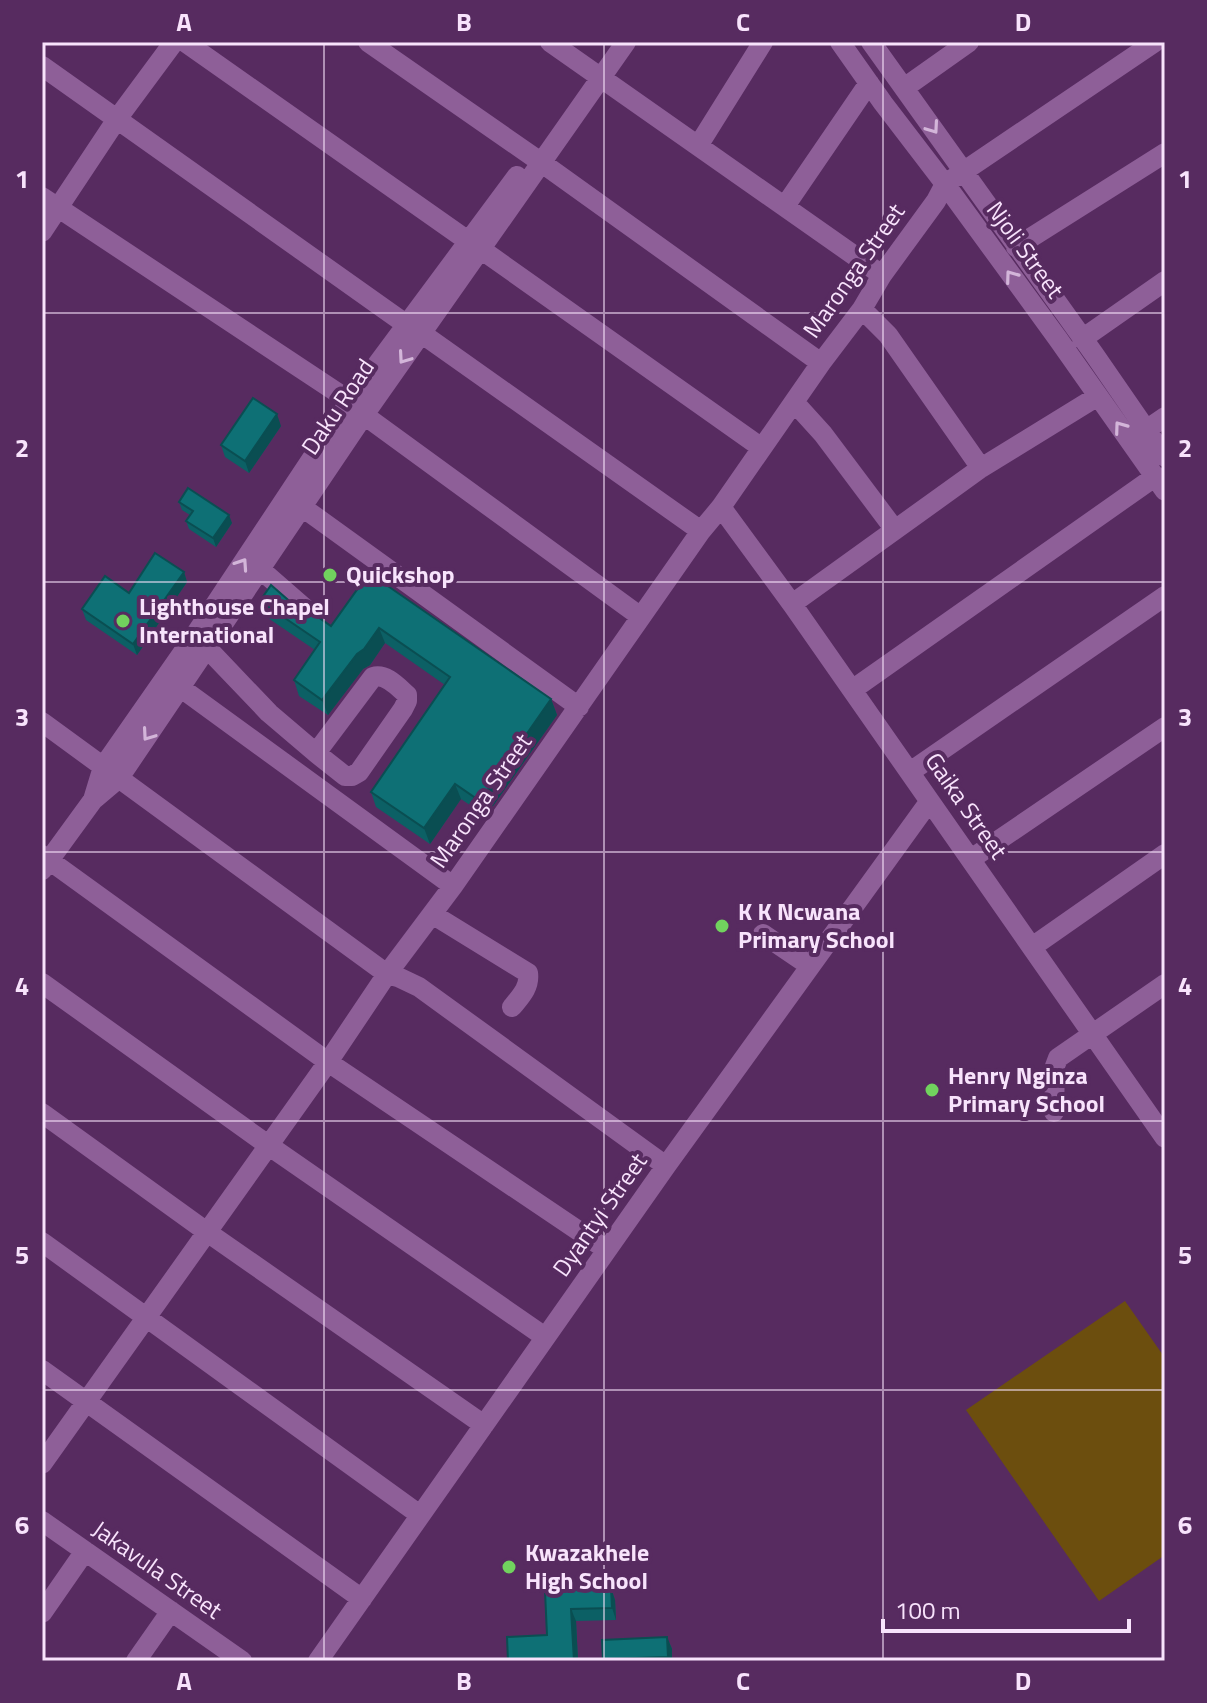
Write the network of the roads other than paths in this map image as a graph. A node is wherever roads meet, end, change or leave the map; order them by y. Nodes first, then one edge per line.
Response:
1 (174, 42) edge
2 (185, 42) edge
3 (368, 42) edge
4 (550, 42) edge
5 (610, 42) edge
6 (626, 42) edge
7 (763, 42) edge
8 (840, 42) edge
9 (871, 42) edge
10 (969, 42) edge
11 (1155, 42) edge
12 (42, 66) edge
13 (596, 75) junction
14 (869, 83) junction
15 (904, 88) junction
16 (117, 119) junction
17 (698, 146) junction
18 (1165, 153) edge
19 (537, 159) junction
20 (963, 171) junction
21 (945, 184) junction
22 (50, 203) edge
23 (785, 206) junction
24 (42, 232) edge
25 (475, 245) junction
26 (1016, 247) junction
27 (882, 275) junction
28 (1165, 281) edge
29 (862, 309) junction
30 (414, 329) junction
31 (1082, 339) junction
32 (821, 363) junction
33 (1098, 396) junction
34 (794, 402) junction
35 (357, 408) junction
36 (1165, 417) edge
37 (1146, 430) junction
38 (762, 448) junction
39 (1165, 457) edge
40 (981, 468) junction
41 (1160, 483) edge
42 (302, 507) junction
43 (721, 507) junction
44 (895, 530) junction
45 (701, 531) junction
46 (261, 570) junction
47 (1165, 596) edge
48 (792, 604) junction
49 (308, 611) edge
50 (641, 617) junction
51 (200, 643) junction
52 (181, 688) junction
53 (852, 690) junction
54 (579, 707) junction
55 (42, 722) edge
56 (1165, 727) edge
57 (316, 753) junction
58 (111, 772) junction
59 (910, 772) junction
60 (929, 802) junction
61 (1165, 854) edge
62 (971, 859) junction
63 (45, 862) edge
64 (453, 886) junction
65 (432, 914) junction
66 (763, 934) dead end
67 (1032, 947) junction
68 (810, 966) junction
69 (387, 974) junction
70 (42, 983) edge
71 (1165, 984) edge
72 (512, 1007) dead end
73 (1094, 1034) junction
74 (328, 1062) junction
75 (1054, 1112) dead end
76 (42, 1113) edge
77 (1158, 1115) edge
78 (1165, 1138) edge
79 (268, 1145) junction
80 (666, 1166) junction
81 (207, 1232) junction
82 (42, 1242) edge
83 (607, 1250) junction
84 (147, 1317) junction
85 (545, 1337) junction
86 (42, 1370) edge
87 (86, 1402) junction
88 (484, 1425) junction
89 (42, 1464) edge
90 (420, 1515) junction
91 (42, 1521) edge
92 (85, 1551) junction
93 (362, 1599) junction
94 (171, 1611) junction
95 (42, 1613) edge
96 (136, 1661) edge
97 (242, 1661) edge
98 (318, 1661) edge

1 - 16 street
2 - 25 street
3 - 19 street
4 - 13 street
5 - 13 street, Daku Road
6 - 13 street, Daku Road
7 - 17 street
8 - 14 street, Njoli Street
9 - 15 street, Njoli Street
10 - 15 street
11 - 20 street, Maronga Street
12 - 16 street
13 - 17 street
13 - 19 street, Daku Road
14 - 21 street, Njoli Street
14 - 23 street
15 -> 20 street, Njoli Street
16 - 22 street
16 - 30 street
17 - 23 street
18 - 26 street
19 - 25 street, Daku Road
19 - 32 street
20 - 21 street, Maronga Street
20 - 26 street, Njoli Street
21 - 27 street, Maronga Street
33 -> 21 street, Njoli Street
22 - 24 street
22 - 35 street
23 - 27 street
25 - 30 street, Daku Road
25 - 38 street
26 - 31 street, Njoli Street
27 - 29 street, Maronga Street
28 - 31 street
29 - 32 street, Maronga Street
29 - 40 street
30 - 35 street, Daku Road
30 - 45 street
31 - 37 street, Njoli Street
32 - 34 street, Maronga Street
33 - 40 street
41 -> 33 street, Njoli Street
34 - 38 street, Maronga Street
34 - 44 street
35 - 42 street, Daku Road
35 - 50 street
51 -> 35 street, Daku Road
36 - 37 street
37 - 39 street, Njoli Street
38 - 43 street, Maronga Street
40 - 44 street
41 - 53 street
42 - 46 street, Daku Road
42 - 54 street
43 - 45 street, Maronga Street
43 - 48 street, Gaika Street
44 - 48 street
45 - 50 street, Maronga Street
46 - 49 street
46 - 51 street, Daku Road
47 - 59 street
48 - 53 street, Gaika Street
50 - 54 street, Maronga Street
51 - 52 street, Daku Road
51 - 57 street
51 - 58 street, Daku Road
52 -> 58 street, Daku Road
52 - 64 street
53 - 59 street, Gaika Street
54 - 64 street, Maronga Street
55 - 58 street
56 - 62 street
57 - 57 street
58 - 63 street, Daku Road
58 - 69 street
59 - 60 street, Gaika Street
60 - 62 street, Gaika Street
60 - 68 street, Dyantyi Street
61 - 67 street
62 - 67 street, Gaika Street
63 - 74 street
64 - 65 street, Maronga Street
65 - 69 street, Maronga Street
65 - 72 street
66 - 68 street
67 - 73 street, Gaika Street
68 - 80 street, Dyantyi Street
69 - 74 street, Maronga Street
69 - 80 street
70 - 79 street
71 - 73 street
73 - 75 street
73 - 77 street, Gaika Street
74 - 79 street, Maronga Street
74 - 83 street
76 - 81 street
77 - 78 street, Gaika Street
79 - 81 street, Maronga Street
79 - 85 street
80 - 83 street, Dyantyi Street
81 - 84 street, Maronga Street
81 - 88 street
82 - 84 street
83 - 85 street, Dyantyi Street
84 - 87 street, Maronga Street
84 - 90 street
85 - 88 street, Dyantyi Street
86 - 87 street
87 - 89 street, Maronga Street
87 - 93 street
88 - 90 street, Dyantyi Street
90 - 93 street, Dyantyi Street
91 - 92 street, Jakavula Street
92 - 94 street, Jakavula Street
92 - 95 street
93 - 98 street, Dyantyi Street
94 - 96 street
94 - 97 street, Jakavula Street

